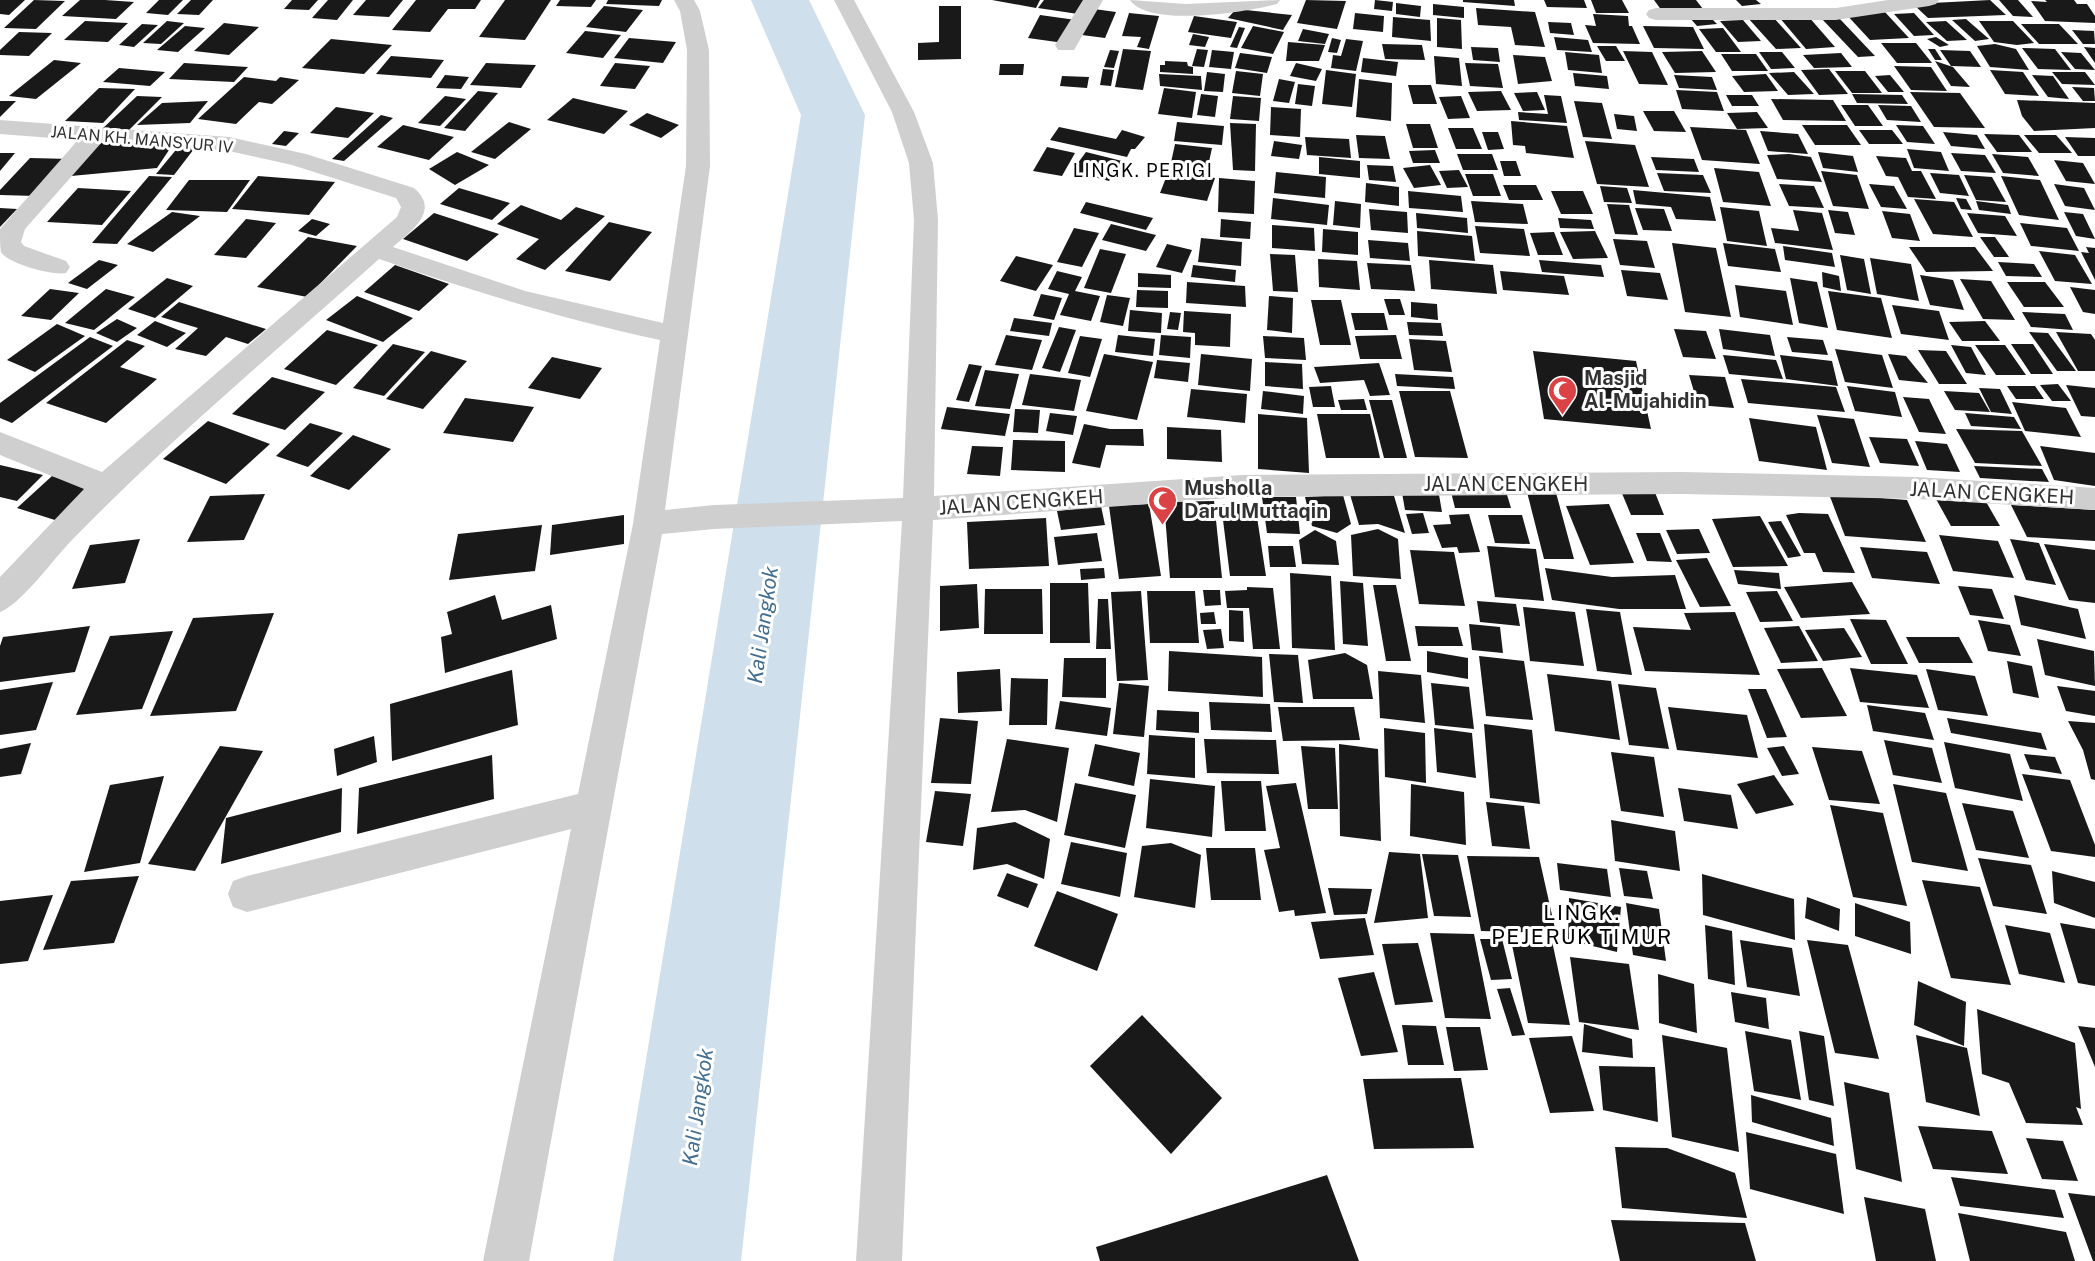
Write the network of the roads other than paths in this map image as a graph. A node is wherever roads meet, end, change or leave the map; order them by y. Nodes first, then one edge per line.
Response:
1 (684, 0) edge
2 (843, 0) edge
3 (1093, 0) edge
4 (1140, 0) edge
5 (1270, 0) edge
6 (1929, 0) edge
7 (1656, 14) dead end
8 (1065, 45) dead end
9 (0, 127) edge
10 (96, 134) junction
11 (374, 249) junction
12 (57, 267) dead end
13 (674, 334) junction
14 (0, 443) edge
15 (106, 486) junction
16 (2095, 499) edge
17 (918, 509) junction
18 (648, 524) junction
19 (0, 599) edge
20 (593, 807) junction
21 (247, 894) dead end
22 (506, 1261) edge
23 (879, 1261) edge

1 - 13 street
2 - 17 street
3 - 8 street
4 - 5 street
6 - 7 street
9 - 10 street, JALAN KH. MANSYUR IV
10 - 11 street, JALAN KH. MANSYUR IV
10 - 12 street
11 - 13 street
11 - 15 street
13 - 18 street
14 - 15 street
15 - 19 street
16 - 17 street, JALAN CENGKEH
17 - 18 street, JALAN CENGKEH
17 - 23 street
18 - 20 street
20 - 21 street
20 - 22 street

